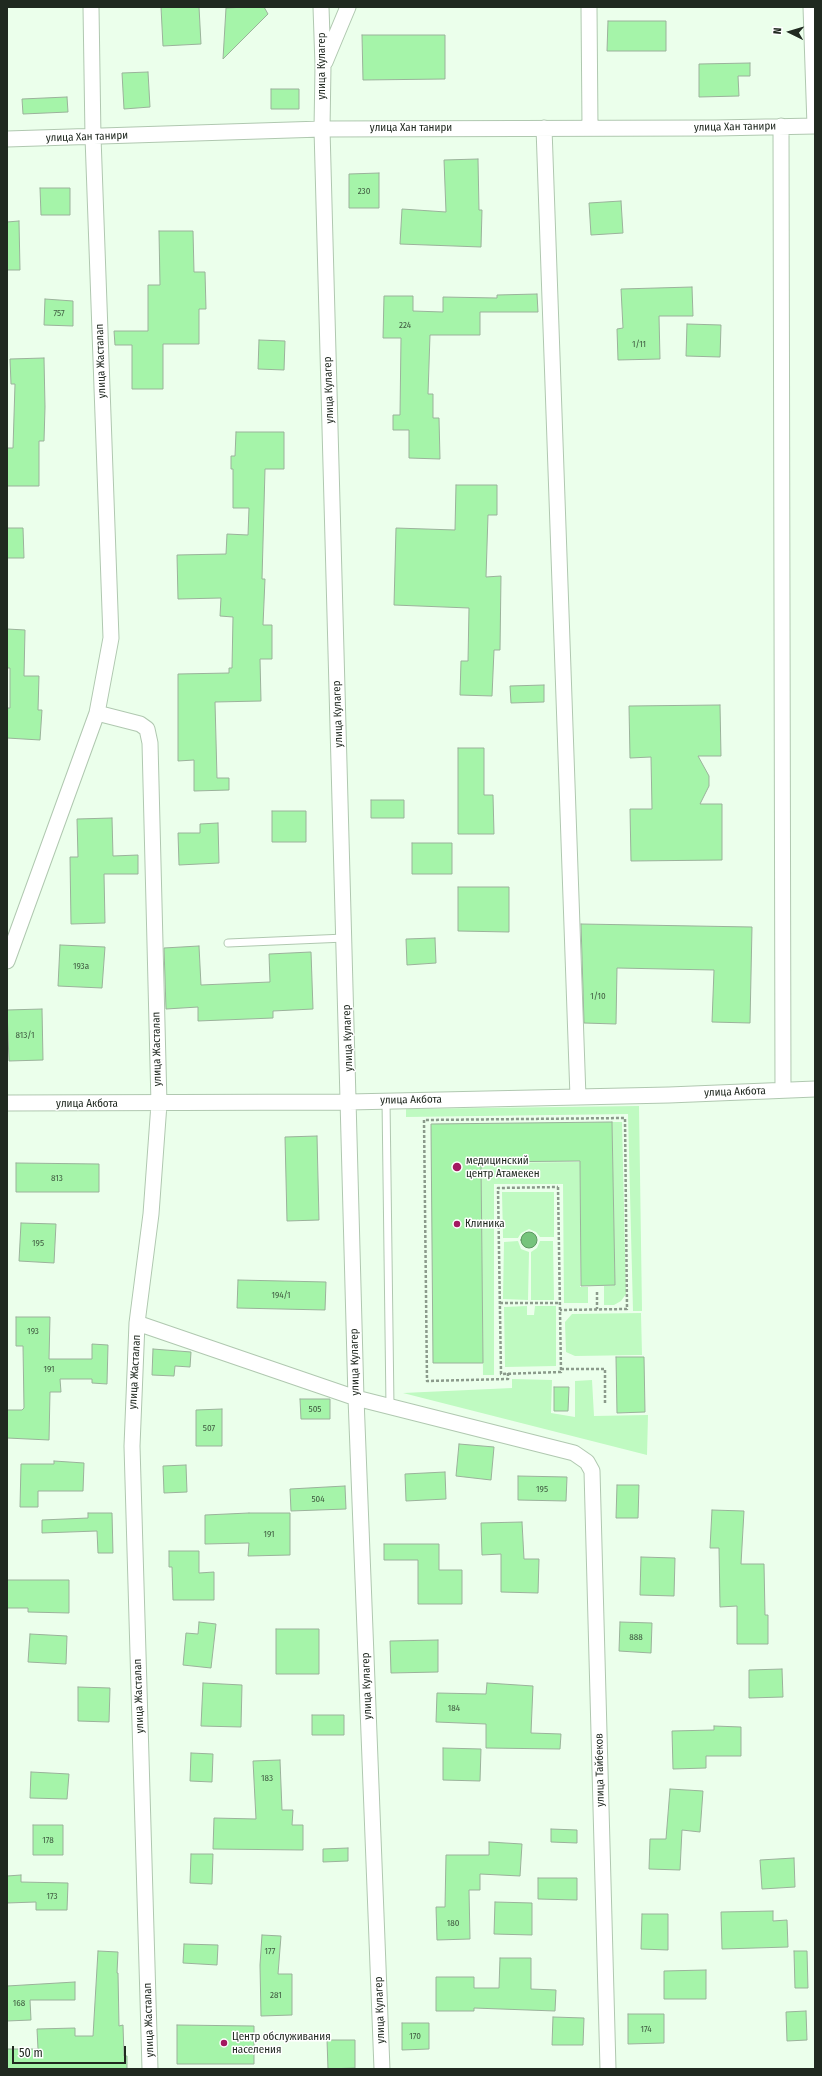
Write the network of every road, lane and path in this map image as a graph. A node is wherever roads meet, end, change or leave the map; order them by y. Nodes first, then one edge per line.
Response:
1 (91, 7) edge
2 (321, 7) edge
3 (348, 7) edge
4 (589, 7) edge
5 (811, 7) edge
6 (323, 66) junction
7 (781, 126) junction
8 (815, 126) edge
9 (544, 128) junction
10 (590, 128) junction
11 (322, 129) junction
12 (93, 136) junction
13 (7, 139) edge
14 (97, 713) junction
15 (345, 938) junction
16 (228, 943) dead end
17 (7, 961) edge
18 (783, 1090) junction
19 (815, 1094) edge
20 (578, 1097) junction
21 (386, 1100) junction
22 (349, 1102) junction
23 (7, 1103) edge
24 (159, 1104) junction
25 (597, 1292) dead end
26 (500, 1303) junction
27 (560, 1303) junction
28 (597, 1309) junction
29 (560, 1310) junction
30 (137, 1323) junction
31 (561, 1369) junction
32 (508, 1374) junction
33 (356, 1398) junction
34 (605, 1404) dead end
35 (390, 1407) junction
36 (150, 2069) edge
37 (382, 2069) edge
38 (608, 2069) edge

1 - 12 street, улица Жасталап
2 - 6 street, улица Кулагер
3 - 6 street
4 - 10 street
5 - 8 street
6 - 11 street, улица Кулагер
7 - 8 street, улица Хан танири
7 - 10 street, улица Хан танири
7 - 18 street
9 - 10 street, улица Хан танири
9 - 11 street, улица Хан танири
9 - 20 street
11 - 12 street, улица Хан танири
11 - 15 street, улица Кулагер
12 - 13 street, улица Хан танири
12 - 14 street, улица Жасталап
14 - 17 street, улица Жасталап
14 - 24 street, улица Жасталап
15 - 16 lane
15 - 22 street, улица Кулагер
18 - 19 street, улица Акбота
18 - 20 street, улица Акбота
20 - 21 street, улица Акбота
21 - 22 street, улица Акбота
21 - 35 lane
22 - 24 street, улица Акбота
22 - 33 street, улица Кулагер
23 - 24 street, улица Акбота
24 - 30 street, улица Жасталап
25 - 28 path
26 - 27 path
26 - 27 path
26 - 32 path
27 - 29 path
28 - 29 path
28 - 32 path
29 - 31 path
30 - 33 street
30 - 36 street, улица Жасталап
31 - 32 path
31 - 34 path
33 - 35 street
33 - 37 street, улица Кулагер
35 - 38 street, улица Тайбеков

